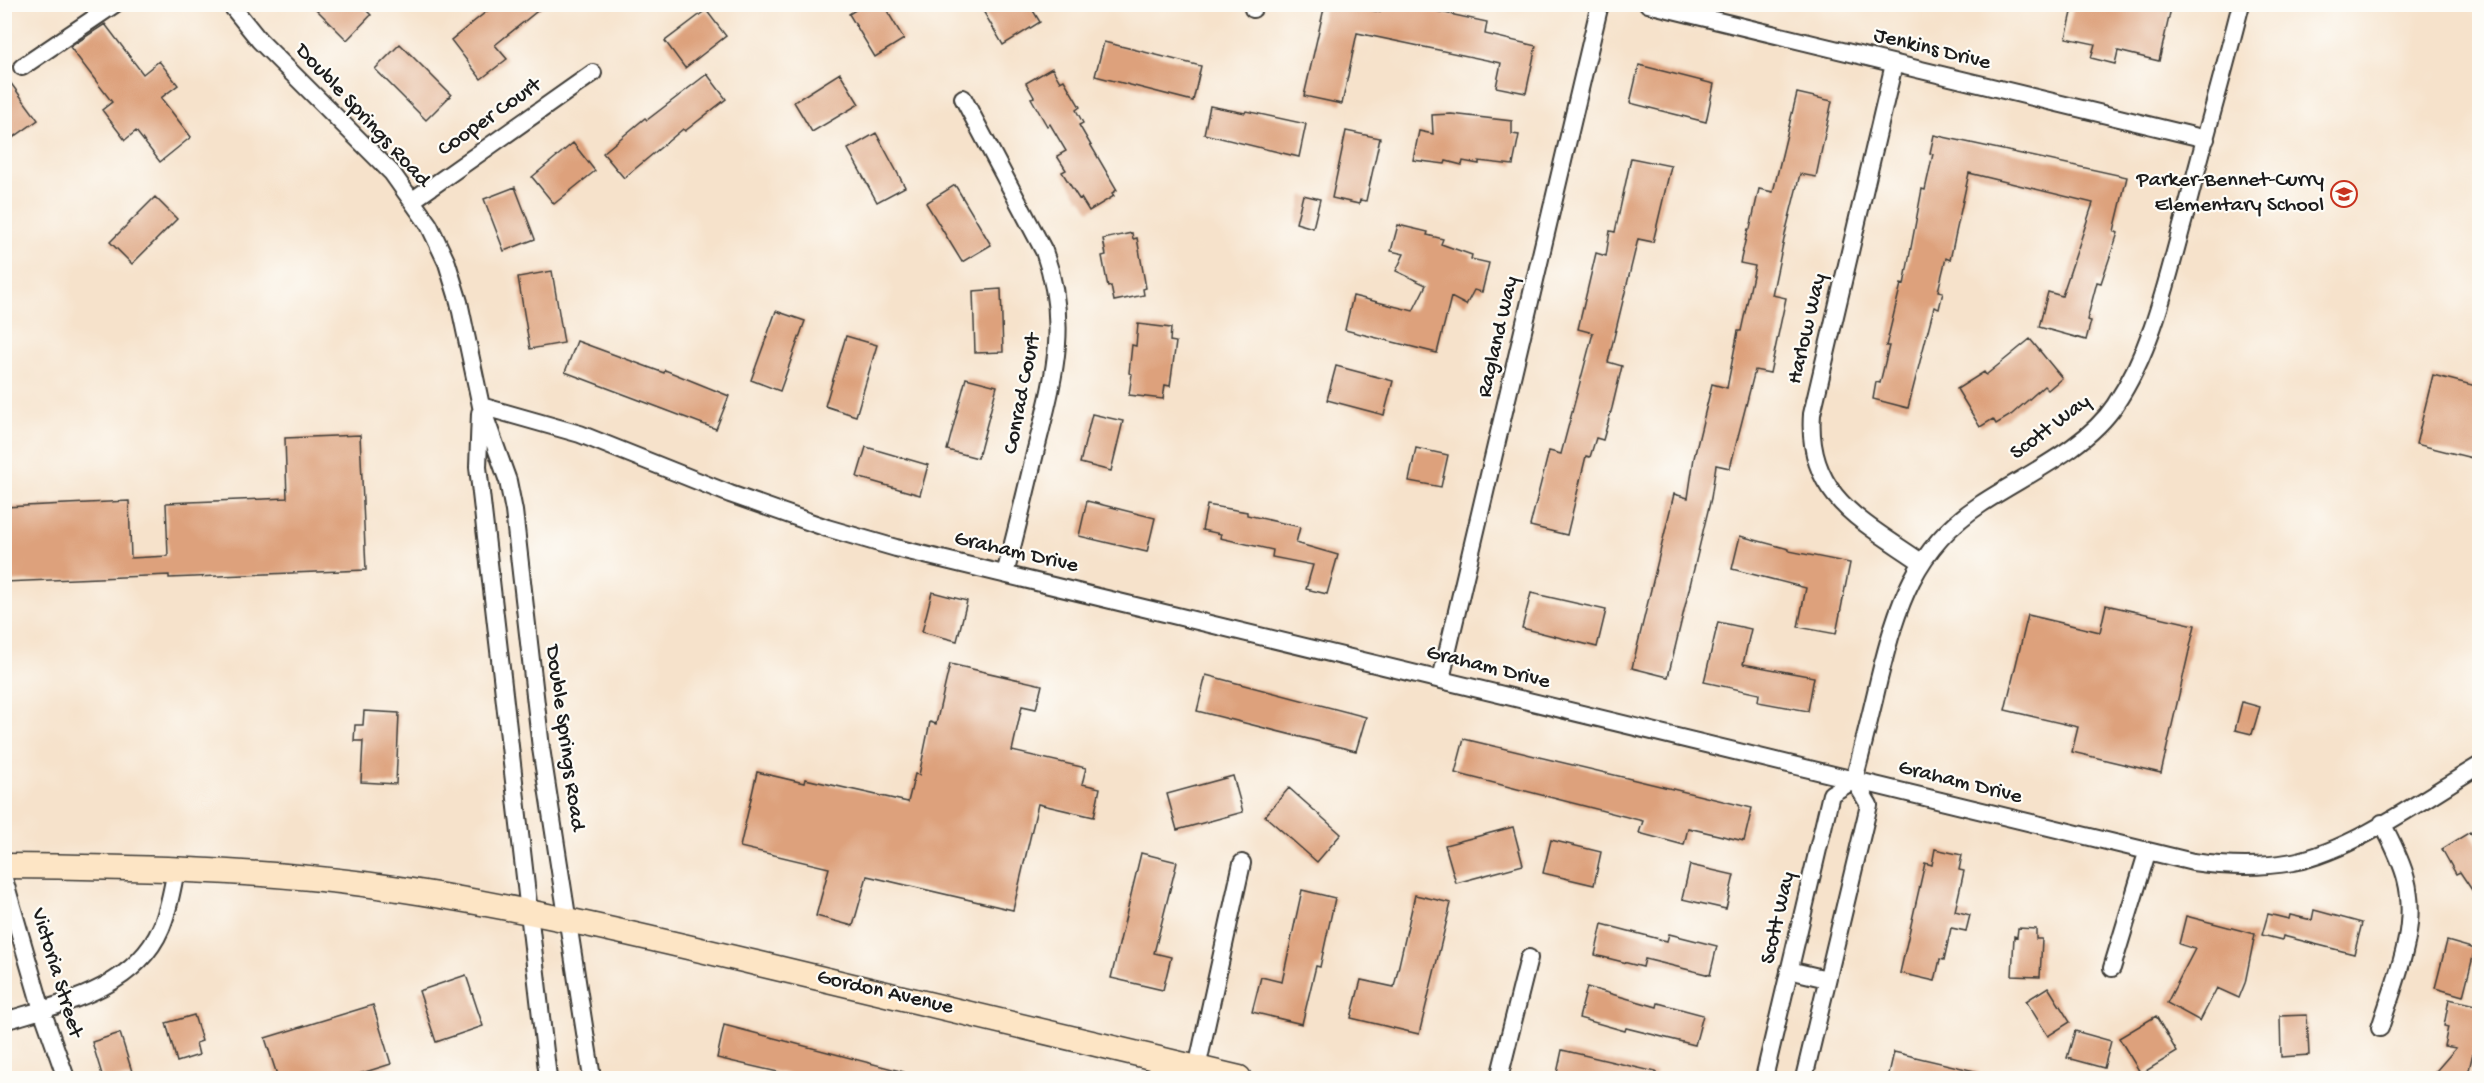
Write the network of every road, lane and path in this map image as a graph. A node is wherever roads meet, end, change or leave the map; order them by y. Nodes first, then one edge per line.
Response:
1 (115, 4) edge
2 (230, 4) edge
3 (1600, 4) edge
4 (1648, 4) edge
5 (2241, 4) edge
6 (1894, 64) junction
7 (22, 67) dead end
8 (593, 73) dead end
9 (963, 98) dead end
10 (2206, 138) junction
11 (413, 200) junction
12 (481, 406) junction
13 (1921, 562) junction
14 (1005, 574) junction
15 (1441, 679) junction
16 (2480, 765) edge
17 (1854, 780) junction
18 (2382, 823) junction
19 (2147, 853) junction
20 (1242, 863) dead end
21 (4, 866) edge
22 (176, 870) junction
23 (4, 879) edge
24 (529, 912) junction
25 (568, 920) junction
26 (1528, 958) dead end
27 (2112, 969) dead end
28 (1789, 970) junction
29 (1827, 979) junction
30 (42, 1010) junction
31 (4, 1021) edge
32 (2380, 1028) dead end
33 (1197, 1068) junction
34 (66, 1078) edge
35 (548, 1078) edge
36 (592, 1078) edge
37 (1239, 1078) edge
38 (1498, 1078) edge
39 (1764, 1078) edge
40 (1804, 1078) edge

1 - 7 street
2 - 11 street, Double Springs Road
3 - 15 street, Ragland Way
4 - 6 street, Jenkins Drive
5 - 10 street, Scott Way
6 - 10 street, Jenkins Drive
6 - 13 street, Harlow Way
8 - 11 street, Cooper Court
9 - 14 street, Conrad Court
10 - 13 street, Scott Way
11 - 12 street, Double Springs Road
12 - 14 street, Graham Drive
12 - 24 street, Double Springs Road
12 - 25 street, Double Springs Road
13 - 17 street, Scott Way
14 - 15 street, Graham Drive
15 - 17 street, Graham Drive
16 - 18 street, Graham Drive
17 - 19 street, Graham Drive
17 - 28 street, Scott Way
17 - 29 street
18 - 19 street, Graham Drive
18 - 32 street
19 - 27 street
20 - 33 street
21 - 22 main road, Gordon Avenue
22 - 24 main road, Gordon Avenue
22 - 30 street
23 - 30 street, Victoria Street
24 - 25 main road, Gordon Avenue
24 - 35 street, Double Springs Road
25 - 33 main road, Gordon Avenue
25 - 36 street, Double Springs Road
26 - 38 street
28 - 29 street
28 - 39 street, Scott Way
29 - 40 street
30 - 31 street
30 - 34 street, Victoria Street
33 - 37 main road, Gordon Avenue

